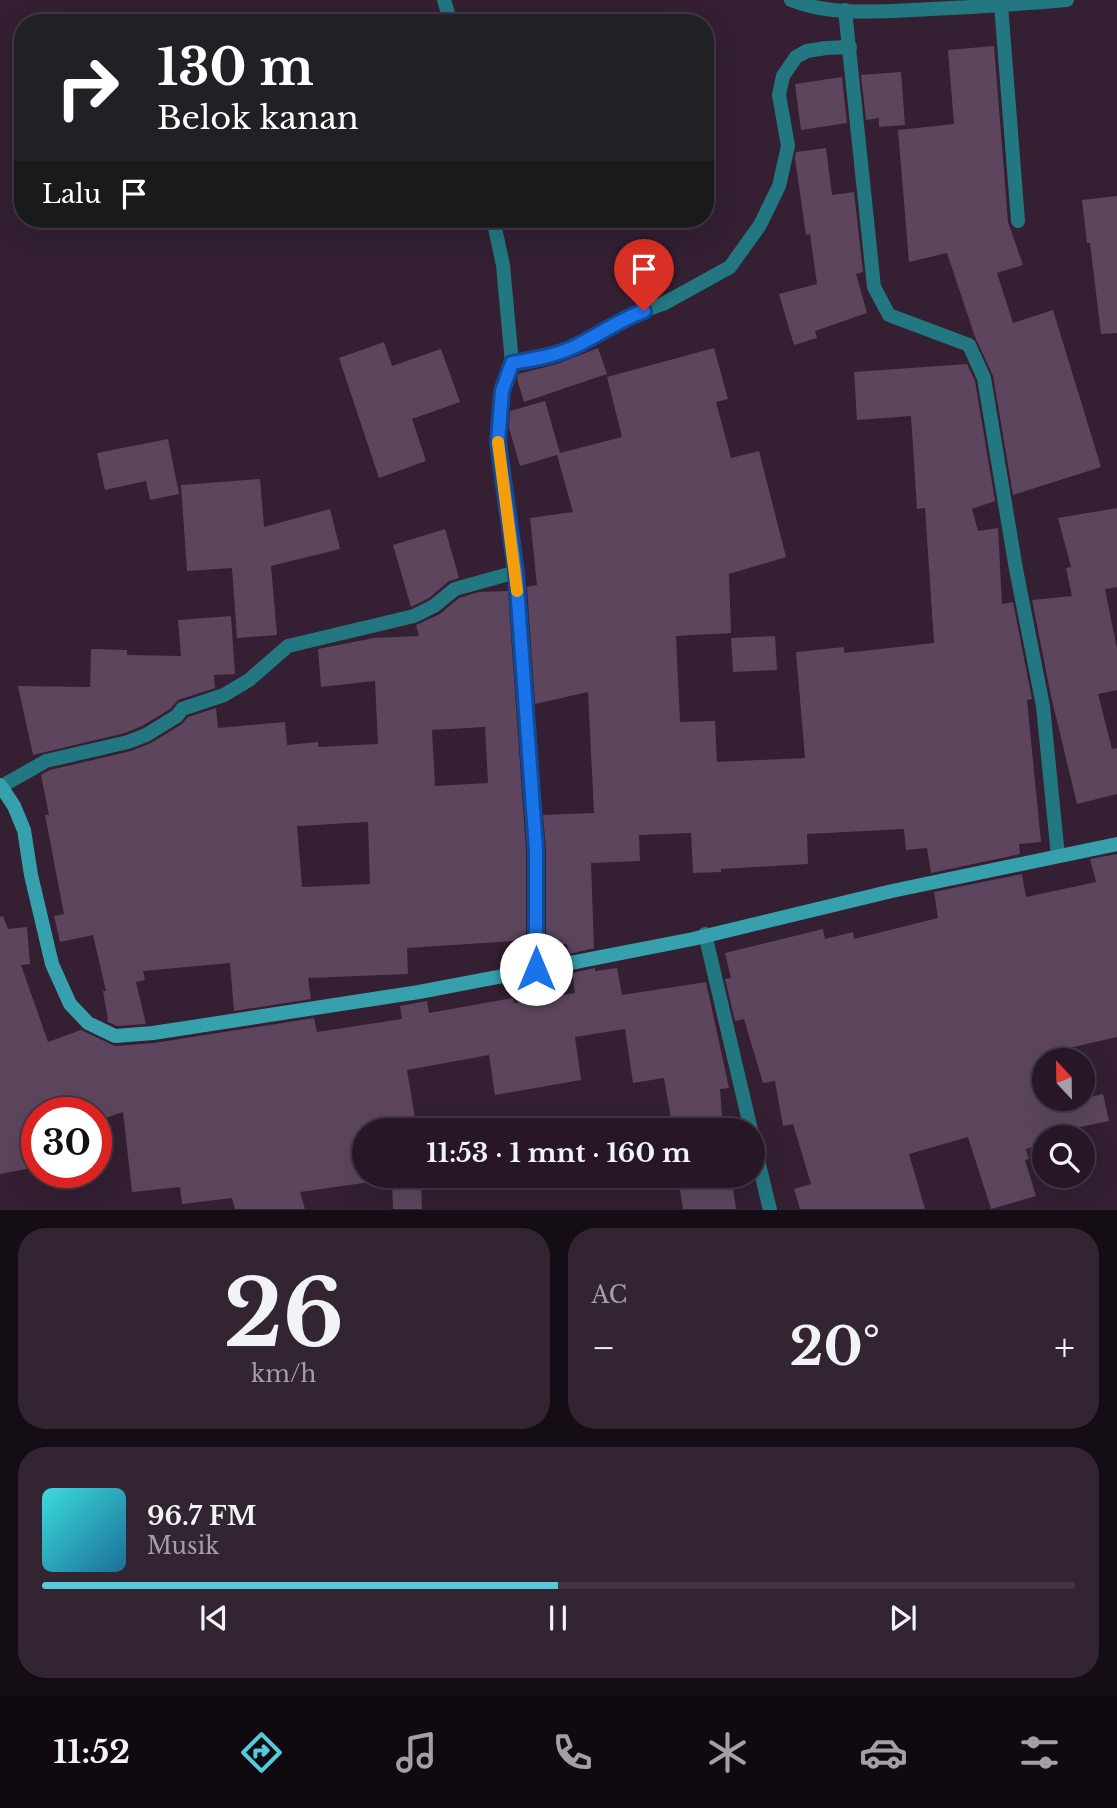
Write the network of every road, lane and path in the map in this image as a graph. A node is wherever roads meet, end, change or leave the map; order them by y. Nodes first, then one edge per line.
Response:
1 (791, 0) edge
2 (1067, 0) edge
3 (845, 10) junction
4 (1001, 11) junction
5 (850, 47) junction
6 (1018, 221) dead end
7 (495, 228) edge
8 (512, 363) junction
9 (516, 572) junction
10 (1, 786) edge
11 (1117, 844) edge
12 (1058, 856) junction
13 (705, 934) junction
14 (536, 969) junction
15 (748, 1118) edge
16 (765, 1188) edge
17 (770, 1209) edge

1 - 3 street
2 - 4 street
3 - 4 street
3 - 5 street
4 - 6 street
5 - 8 street
5 - 12 street
7 - 8 street
8 - 9 street
9 - 10 street
9 - 14 street
10 - 14 street
11 - 12 street
12 - 13 street
13 - 14 street
13 - 15 street
16 - 17 street

